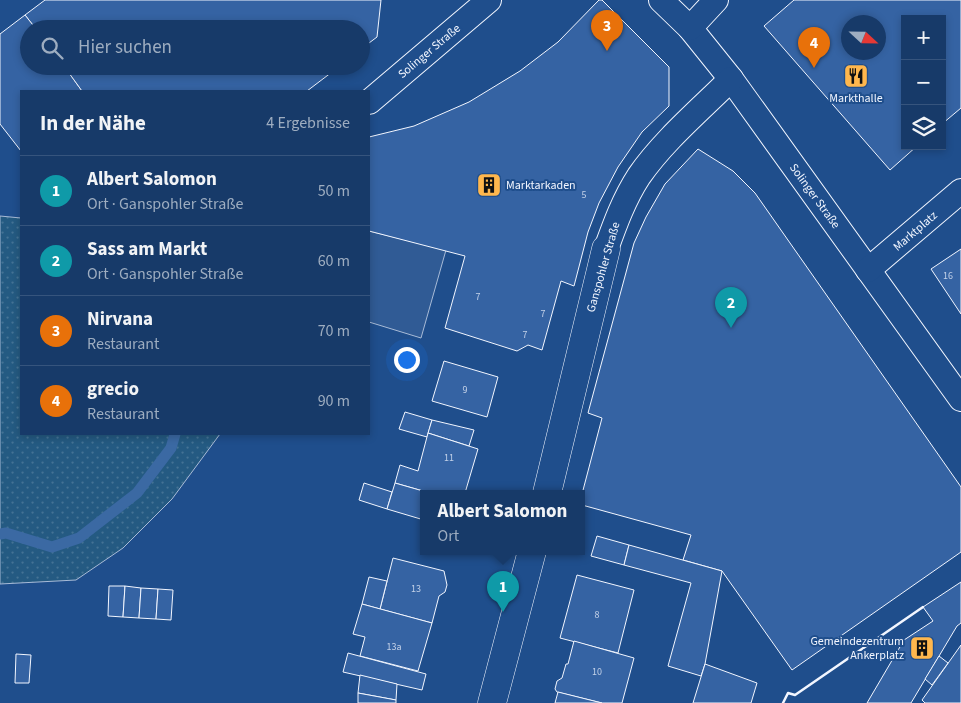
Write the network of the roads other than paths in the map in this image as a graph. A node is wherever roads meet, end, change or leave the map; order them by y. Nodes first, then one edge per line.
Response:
1 (489, 0) edge
2 (661, 0) edge
3 (716, 0) edge
4 (690, 28) junction
5 (731, 79) junction
6 (370, 101) edge
7 (961, 191) edge
8 (606, 250) joint
9 (868, 270) junction
10 (961, 398) edge
11 (548, 490) edge
12 (531, 555) edge
13 (492, 703) edge

1 - 6 street, Solinger Straße
2 - 4 street, Solinger Straße
3 - 4 street
4 - 5 street, Solinger Straße
5 - 8 street, Ganspohler Straße
5 - 9 street, Solinger Straße
7 - 9 street, Marktplatz
8 - 11 street, Ganspohler Straße
9 - 10 street, Solinger Straße
12 - 13 street

